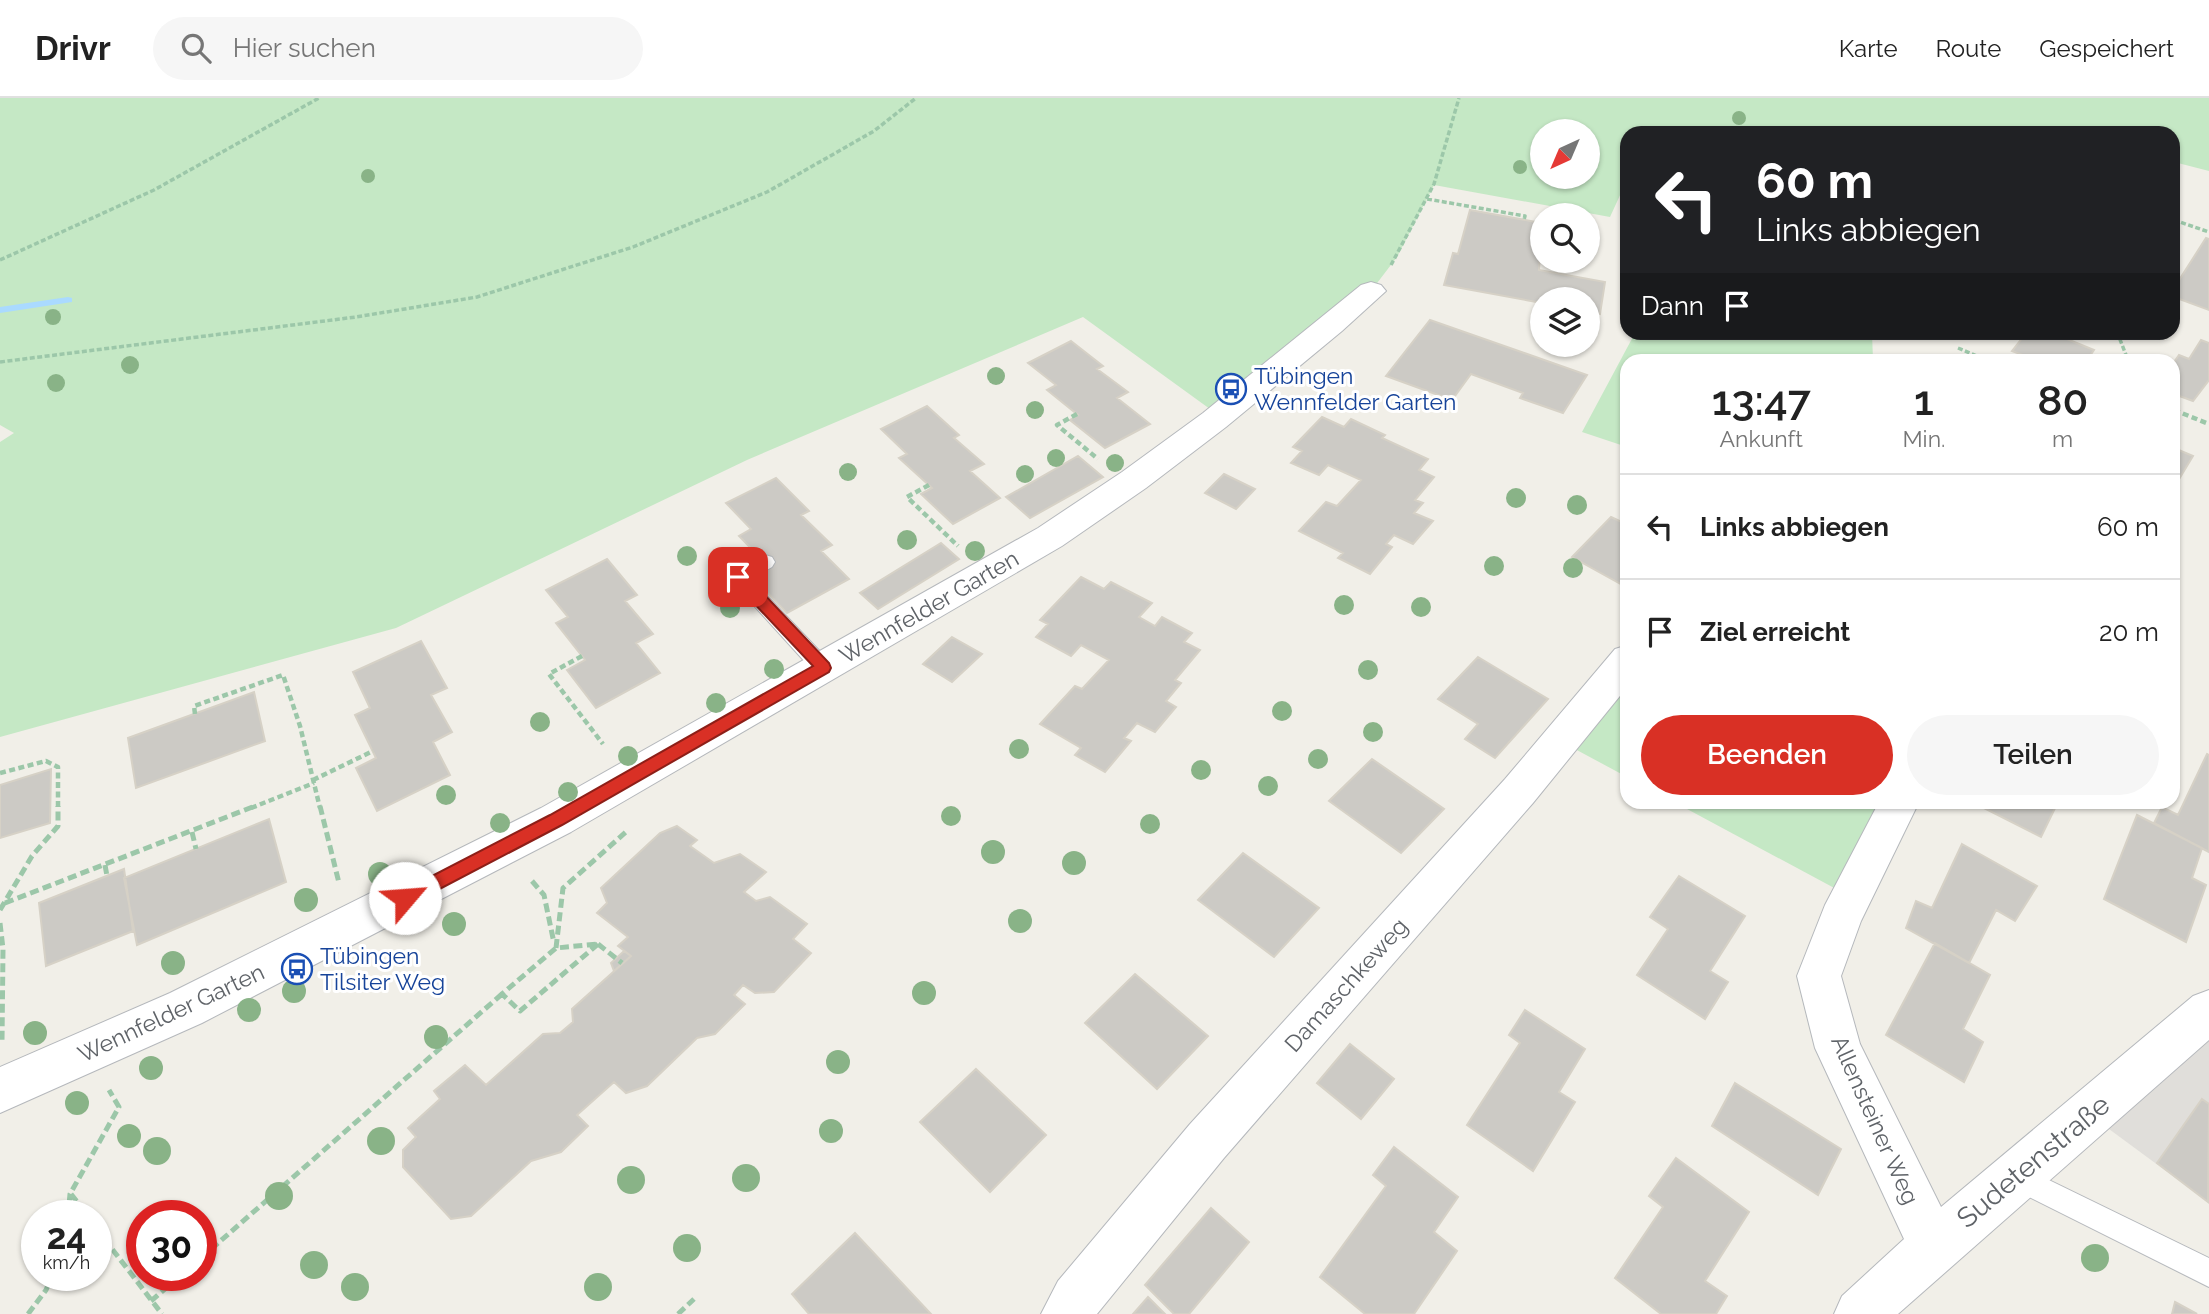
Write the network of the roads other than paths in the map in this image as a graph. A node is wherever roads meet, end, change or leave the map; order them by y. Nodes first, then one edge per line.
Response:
1 (1371, 292) road end
2 (765, 562) dead end
3 (823, 668) junction
4 (1620, 669) edge
5 (1895, 809) edge
6 (2209, 1011) edge
7 (1, 1090) edge
8 (2016, 1177) junction
9 (1933, 1245) junction
10 (2209, 1273) edge
11 (1067, 1314) edge
12 (1860, 1314) edge

1 - 3 street, Wennfelder Garten
2 - 3 lane
3 - 7 street, Wennfelder Garten
4 - 11 street, Damaschkeweg
5 - 9 street, Allensteiner Weg
6 - 8 street, Sudetenstraße
8 - 9 street, Sudetenstraße
8 - 10 lane
9 - 12 street, Sudetenstraße

